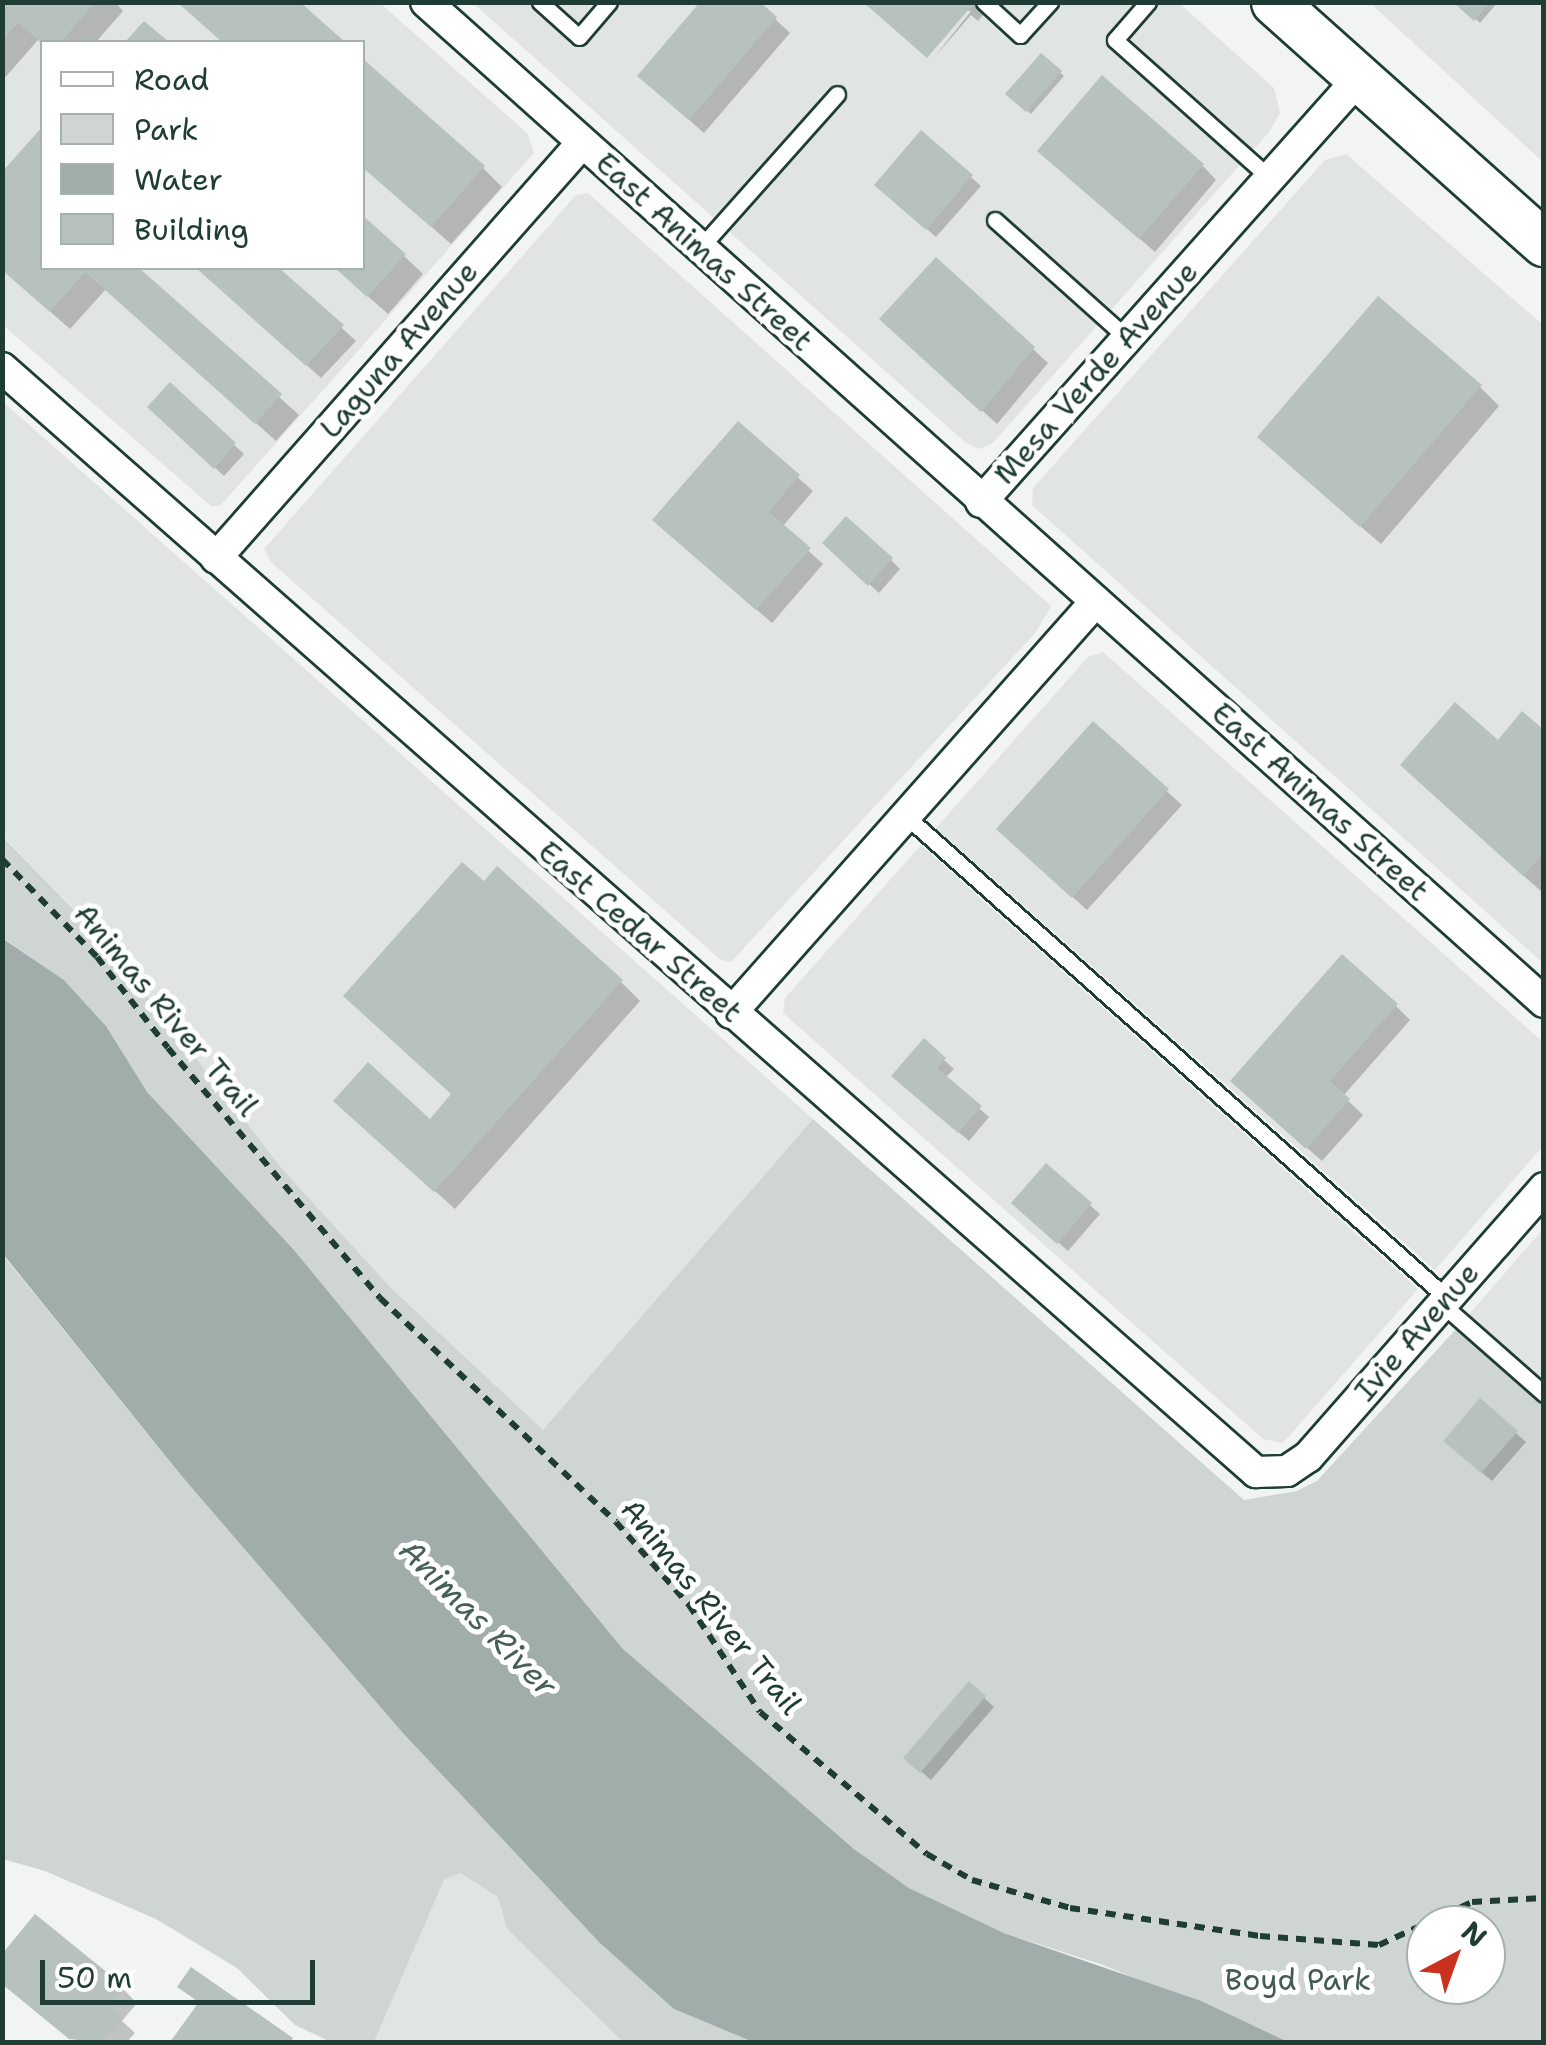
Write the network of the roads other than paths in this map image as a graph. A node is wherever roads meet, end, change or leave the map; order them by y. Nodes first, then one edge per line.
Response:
1 (426, 2) edge
2 (540, 2) edge
3 (608, 2) edge
4 (984, 2) edge
5 (1050, 2) edge
6 (1148, 2) edge
7 (1274, 2) edge
8 (1358, 78) junction
9 (837, 94) dead end
10 (582, 142) junction
11 (1270, 178) junction
12 (995, 220) dead end
13 (1544, 242) edge
14 (700, 248) junction
15 (1127, 338) junction
16 (2, 368) edge
17 (981, 502) junction
18 (216, 558) junction
19 (1096, 601) junction
20 (906, 816) junction
21 (1544, 1002) edge
22 (731, 1013) junction
23 (1544, 1188) edge
24 (1444, 1301) junction
25 (1544, 1394) edge
26 (1286, 1471) joint

1 - 10 street, East Animas Street
2 - 3 lane
4 - 5 lane
6 - 11 lane
7 - 8 main road
8 - 11 street, Mesa Verde Avenue
8 - 13 main road
9 - 14 lane
10 - 14 street, East Animas Street
10 - 18 street, Laguna Avenue
11 - 15 street, Mesa Verde Avenue
12 - 15 lane
14 - 17 street, East Animas Street
15 - 17 street, Mesa Verde Avenue
16 - 18 street, East Cedar Street
17 - 19 street, Mesa Verde Avenue
18 - 22 street, East Cedar Street
19 - 20 street
19 - 21 street, East Animas Street
20 - 22 street
20 - 24 lane
22 - 26 street, East Cedar Street
23 - 24 street, Ivie Avenue
24 - 25 lane
24 - 26 street, Ivie Avenue

